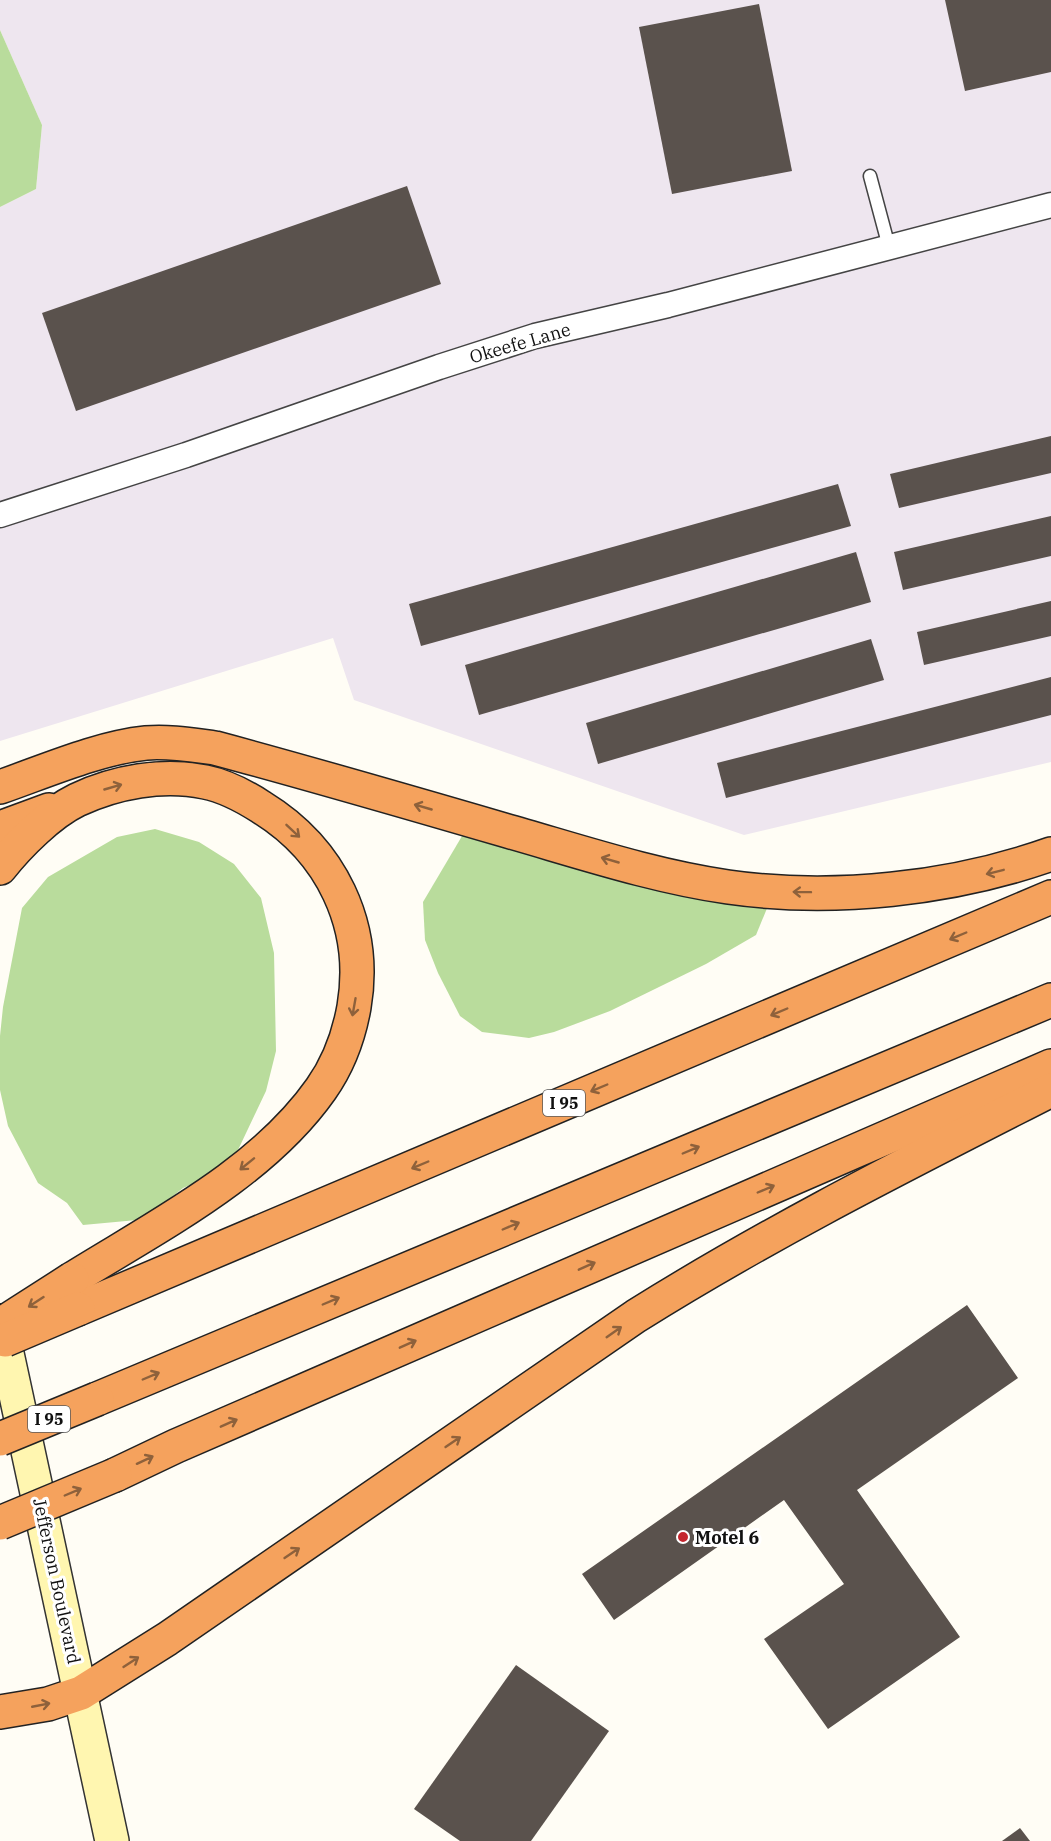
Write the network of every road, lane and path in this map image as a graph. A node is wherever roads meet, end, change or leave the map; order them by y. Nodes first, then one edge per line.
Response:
1 (870, 176) dead end
2 (1051, 205) edge
3 (889, 247) junction
4 (0, 515) edge
5 (0, 787) edge
6 (75, 801) junction
7 (0, 828) edge
8 (1051, 855) edge
9 (0, 868) edge
10 (1051, 897) edge
11 (1051, 1000) edge
12 (1051, 1066) edge
13 (1051, 1090) edge
14 (75, 1294) junction
15 (0, 1323) edge
16 (0, 1342) edge
17 (0, 1439) edge
18 (0, 1523) edge
19 (81, 1693) junction
20 (0, 1712) edge
21 (112, 1841) edge

1 - 3 lane
2 - 3 street, Okeefe Lane
3 - 4 street, Okeefe Lane
8 -> 5 highway
6 - 7 highway
6 - 9 highway
6 -> 14 highway
10 -> 14 highway, I 95
17 -> 11 highway, I 95, bridge
18 -> 12 highway, bridge
19 -> 13 highway
14 -> 15 highway, bridge
14 - 16 highway, I 95, bridge
15 - 19 main road, Jefferson Boulevard
20 -> 19 highway
19 - 21 main road, Jefferson Boulevard

